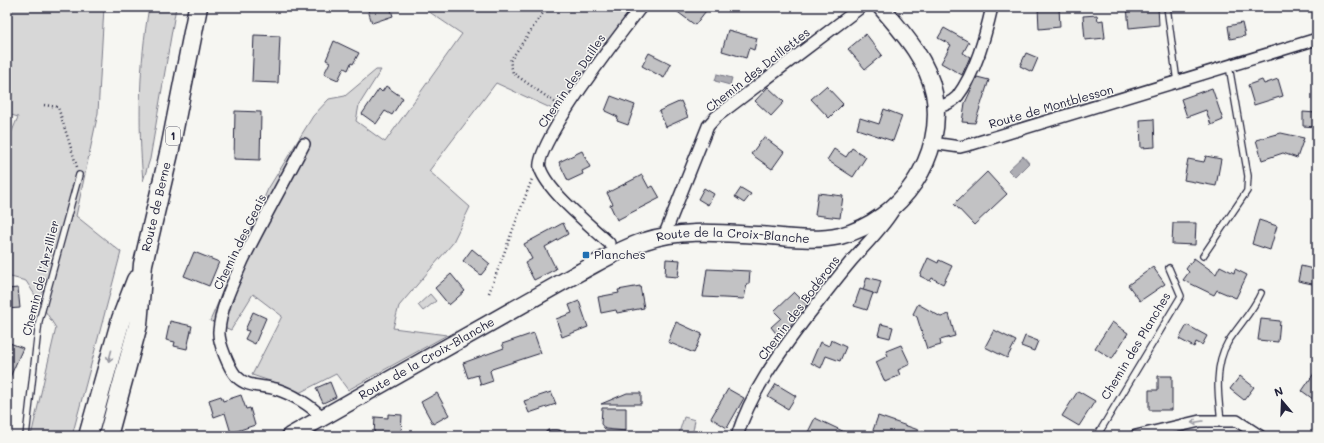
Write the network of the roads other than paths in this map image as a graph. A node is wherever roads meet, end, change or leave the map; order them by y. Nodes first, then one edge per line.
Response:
1 (198, 7) edge
2 (641, 7) edge
3 (860, 7) edge
4 (881, 7) edge
5 (992, 7) edge
6 (1167, 7) edge
7 (1317, 39) edge
8 (1229, 66) junction
9 (1177, 82) junction
10 (935, 108) junction
11 (932, 143) junction
12 (304, 144) dead end
13 (79, 175) road end
14 (897, 204) junction
15 (664, 236) junction
16 (609, 243) dead end
17 (1203, 256) dead end
18 (143, 264) junction
19 (1169, 268) dead end
20 (1261, 293) dead end
21 (322, 417) junction
22 (1221, 421) junction
23 (296, 434) edge
24 (26, 436) edge
25 (88, 436) edge
26 (108, 436) edge
27 (551, 436) edge
28 (557, 436) edge
29 (737, 436) edge
30 (1097, 436) edge
31 (1136, 436) edge
32 (1260, 436) edge

1 - 18 main road, Route de Berne / 1
2 - 16 street, Chemin des Dailles
3 - 15 street, Chemin des Daillettes
4 - 10 street, Route de la Croix-Blanche
5 - 10 street
6 - 9 lane
7 - 8 street, Route de Montblesson
8 - 9 street, Route de Montblesson
8 - 17 lane
9 - 11 street, Route de Montblesson
10 - 11 street, Route de la Croix-Blanche
11 - 14 street, Route de la Croix-Blanche
12 - 21 street, Chemin des Geais
13 - 24 lane, Chemin de l'Arzillier
14 - 15 street, Route de la Croix-Blanche
14 - 29 street, Chemin des Bodérons
15 - 21 street, Route de la Croix-Blanche
18 -> 25 main road, Route de Berne / 1
18 - 26 main road, Route de Berne / 1
19 - 30 lane, Chemin des Planches
20 - 22 lane
21 - 23 street, Route de la Croix-Blanche
22 -> 31 street
22 - 32 street
27 - 28 street

